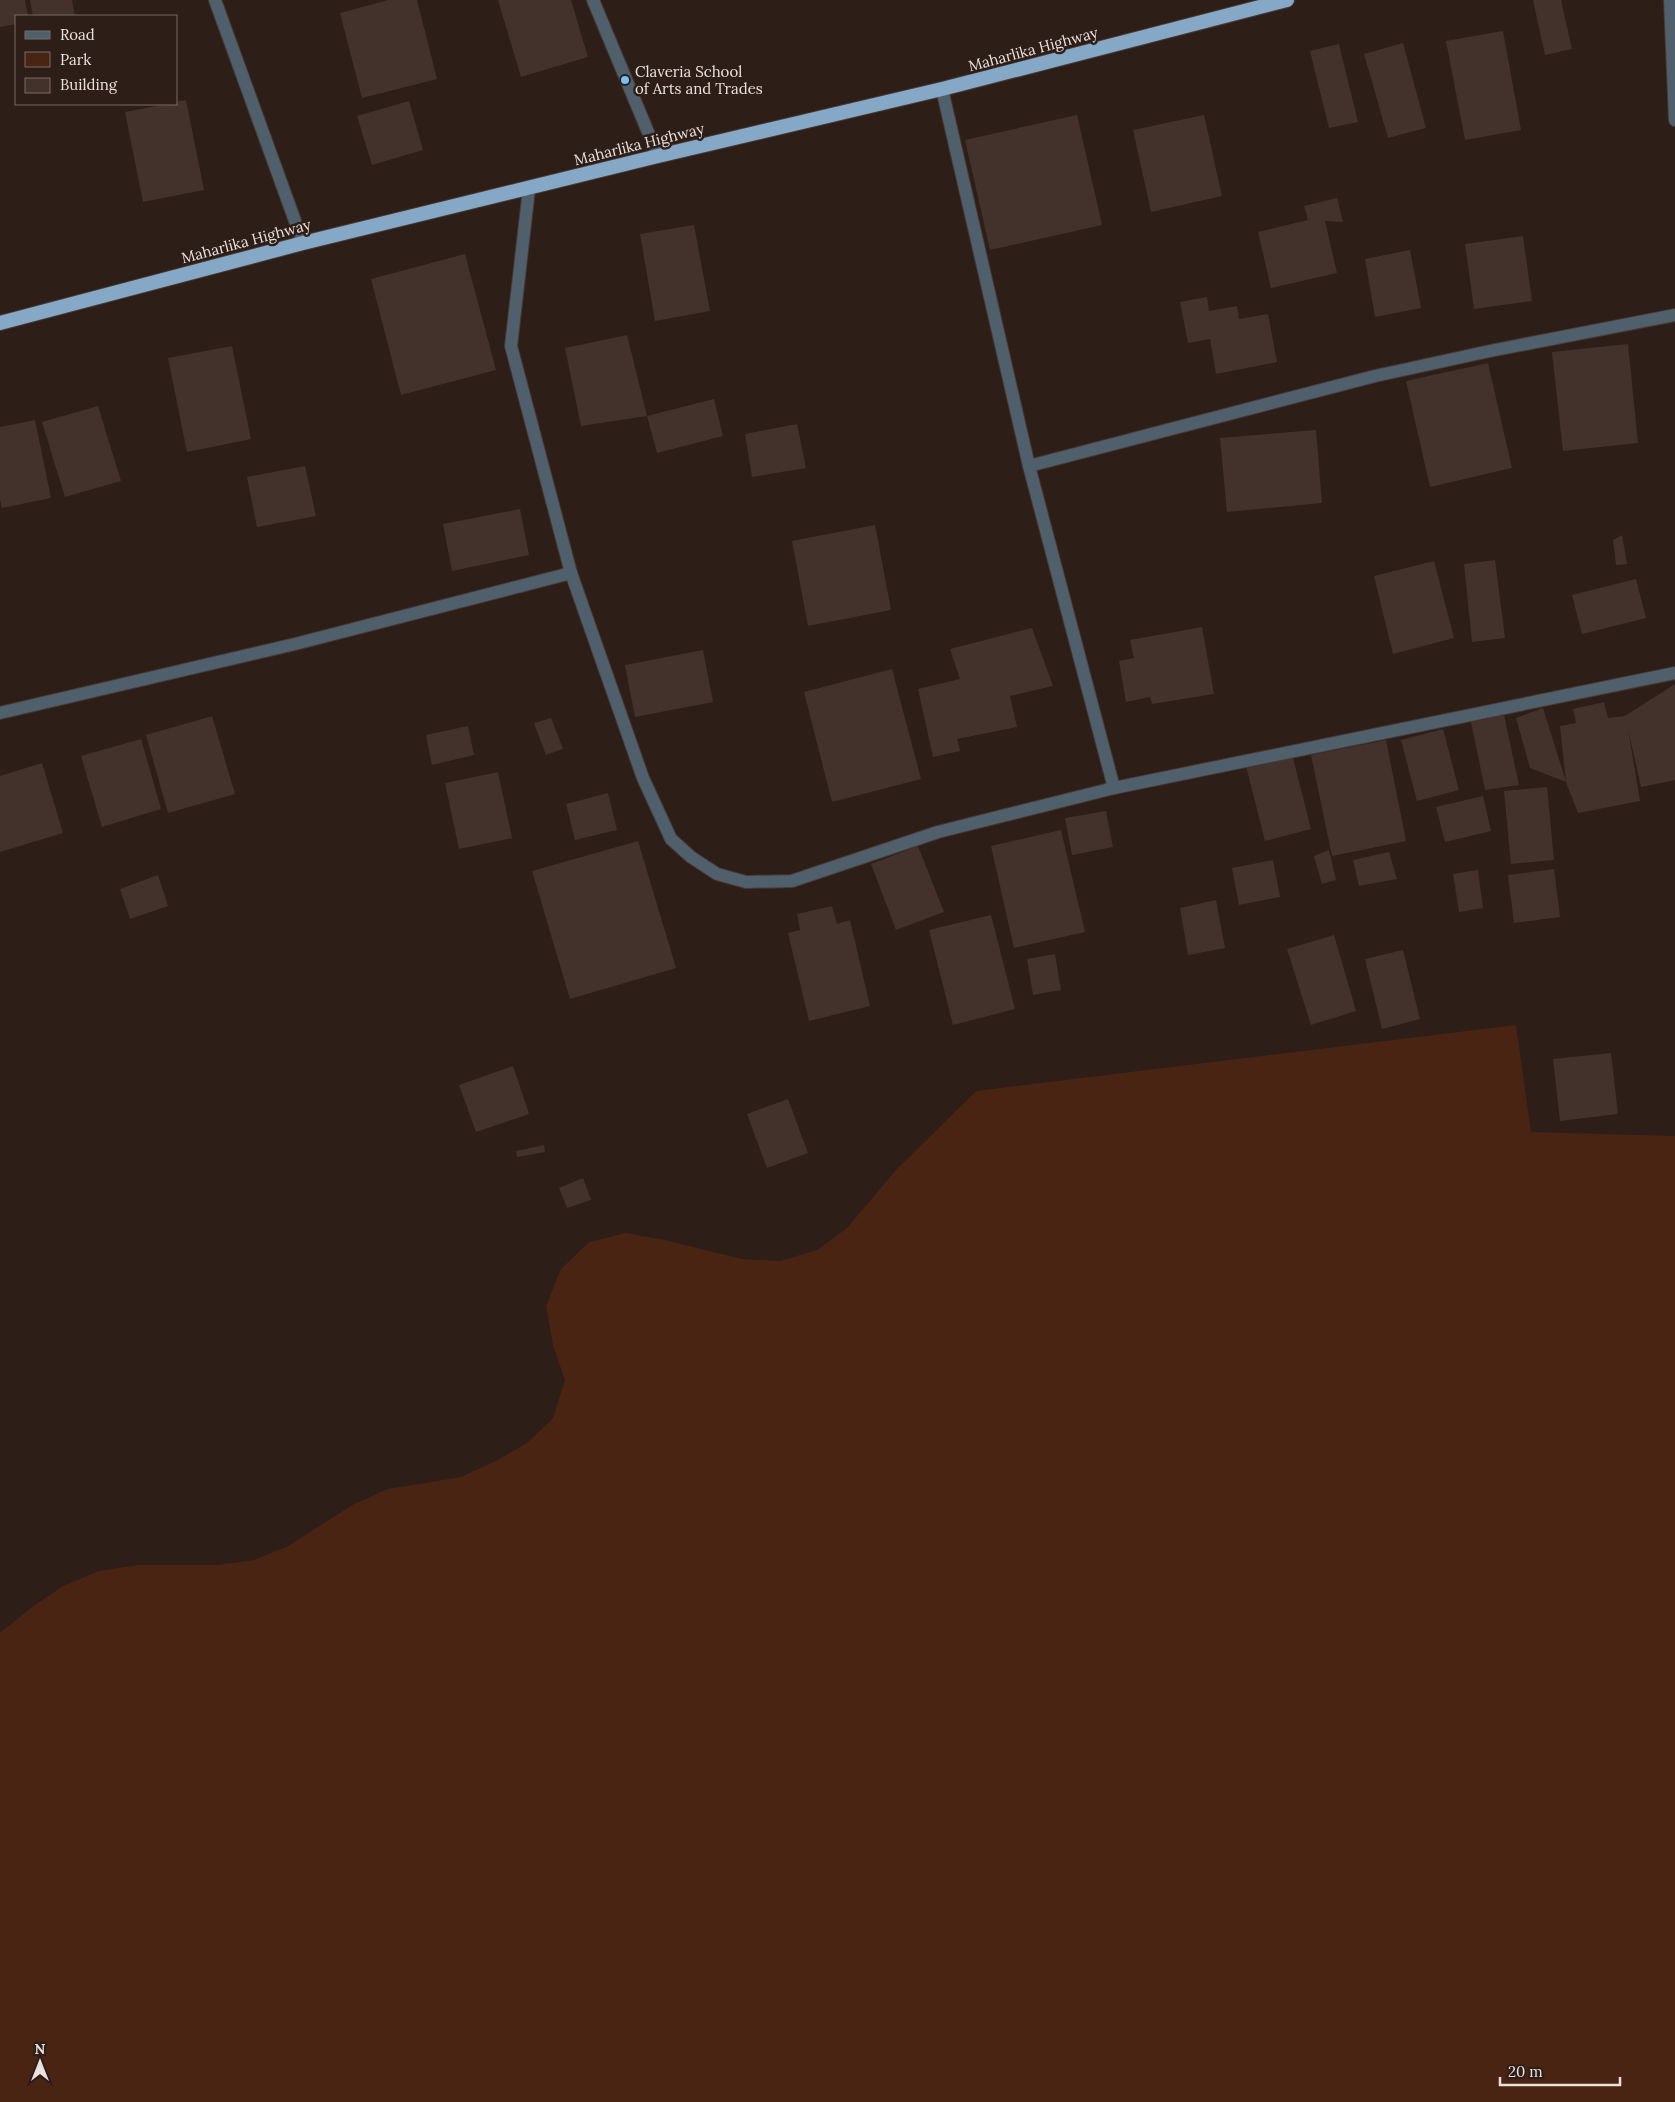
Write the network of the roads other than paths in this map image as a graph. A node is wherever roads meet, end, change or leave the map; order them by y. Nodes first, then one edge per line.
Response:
1 (215, 0) edge
2 (593, 0) edge
3 (1287, 0) edge
4 (1670, 0) edge
5 (942, 89) junction
6 (1675, 120) edge
7 (658, 156) junction
8 (528, 189) junction
9 (304, 243) junction
10 (1675, 315) edge
11 (0, 322) edge
12 (1029, 466) junction
13 (571, 573) junction
14 (1675, 673) edge
15 (0, 712) edge
16 (1114, 788) junction

1 - 9 street
2 - 7 street
3 - 5 highway, Maharlika Highway
4 - 6 street
5 - 7 highway, Maharlika Highway
5 - 12 street
7 - 8 highway, Maharlika Highway
8 - 9 highway, Maharlika Highway
8 - 13 street
9 - 11 highway, Maharlika Highway
10 - 12 street
12 - 16 street
13 - 15 street
13 - 16 street
14 - 16 street

